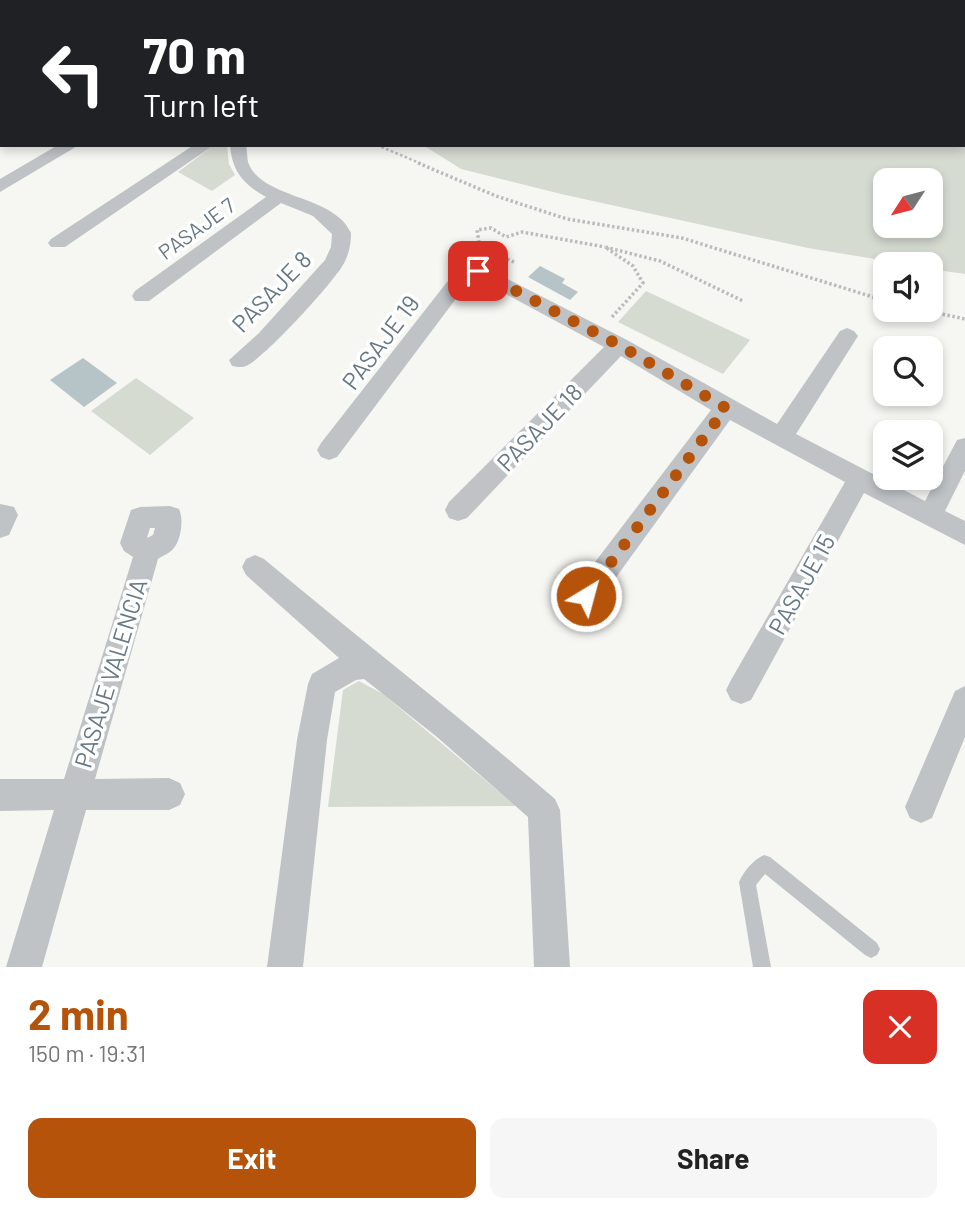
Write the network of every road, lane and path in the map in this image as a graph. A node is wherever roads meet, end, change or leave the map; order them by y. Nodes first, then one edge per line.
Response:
1 (68, 147) edge
2 (203, 147) edge
3 (238, 147) edge
4 (382, 147) edge
5 (0, 187) edge
6 (278, 197) junction
7 (58, 243) dead end
8 (605, 247) junction
9 (514, 262) dead end
10 (142, 296) dead end
11 (873, 296) edge
12 (743, 302) dead end
13 (943, 315) edge
14 (965, 320) edge
15 (597, 333) junction
16 (846, 336) dead end
17 (619, 345) junction
18 (240, 360) dead end
19 (726, 408) junction
20 (781, 437) junction
21 (965, 447) edge
22 (329, 450) dead end
23 (860, 478) junction
24 (458, 510) dead end
25 (0, 515) edge
26 (930, 516) junction
27 (0, 527) edge
28 (965, 534) edge
29 (147, 552) dead end
30 (255, 566) dead end
31 (586, 596) dead end
32 (369, 664) junction
33 (741, 690) dead end
34 (965, 701) edge
35 (169, 794) dead end
36 (0, 795) edge
37 (73, 795) junction
38 (921, 807) dead end
39 (871, 950) dead end
40 (23, 967) edge
41 (285, 967) edge
42 (552, 967) edge
43 (762, 967) edge

1 - 5 street
2 - 7 street
3 - 6 street
4 - 11 path
6 - 10 street, PASAJE 7
6 - 18 street, PASAJE 8
8 - 9 path
8 - 12 path
8 - 15 path
13 - 14 path
15 - 17 street
15 - 22 street, PASAJE 19
16 - 20 street
17 - 19 street
17 - 24 street, PASAJE 18
19 - 20 street
19 - 31 street
20 - 23 street
21 - 26 street
23 - 26 street
23 - 33 street, PASAJE 15
25 - 27 street
26 - 28 street
29 - 37 street, PASAJE VALENCIA
30 - 32 street
32 - 41 street
32 - 42 street
34 - 38 street
35 - 37 street
36 - 37 street
37 - 40 street, PASAJE VALENCIA
39 - 43 lane

